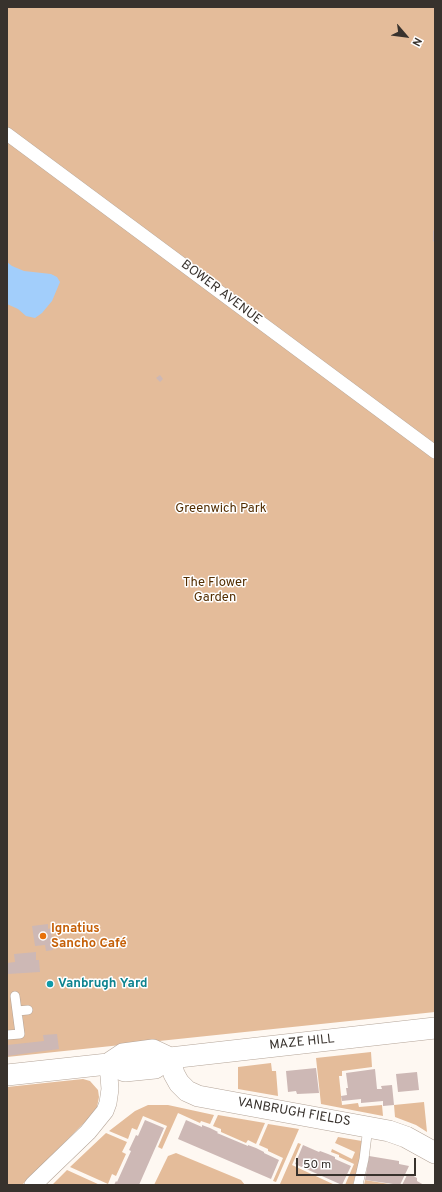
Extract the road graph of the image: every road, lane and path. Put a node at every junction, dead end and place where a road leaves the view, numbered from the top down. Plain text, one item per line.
1 (7, 134) edge
2 (435, 452) edge
3 (15, 996) dead end
4 (28, 1010) dead end
5 (17, 1011) junction
6 (435, 1028) edge
7 (7, 1035) edge
8 (170, 1058) junction
9 (108, 1064) junction
10 (7, 1075) edge
11 (368, 1126) junction
12 (435, 1154) edge
13 (33, 1185) edge
14 (358, 1185) edge

1 - 2 street, BOWER AVENUE
3 - 5 lane
4 - 5 lane
5 - 7 lane
6 - 8 street, MAZE HILL
8 - 9 street, MAZE HILL
8 - 11 street, VANBRUGH FIELDS
9 - 10 street, MAZE HILL
9 - 13 street
11 - 12 street, VANBRUGH FIELDS
11 - 14 lane

